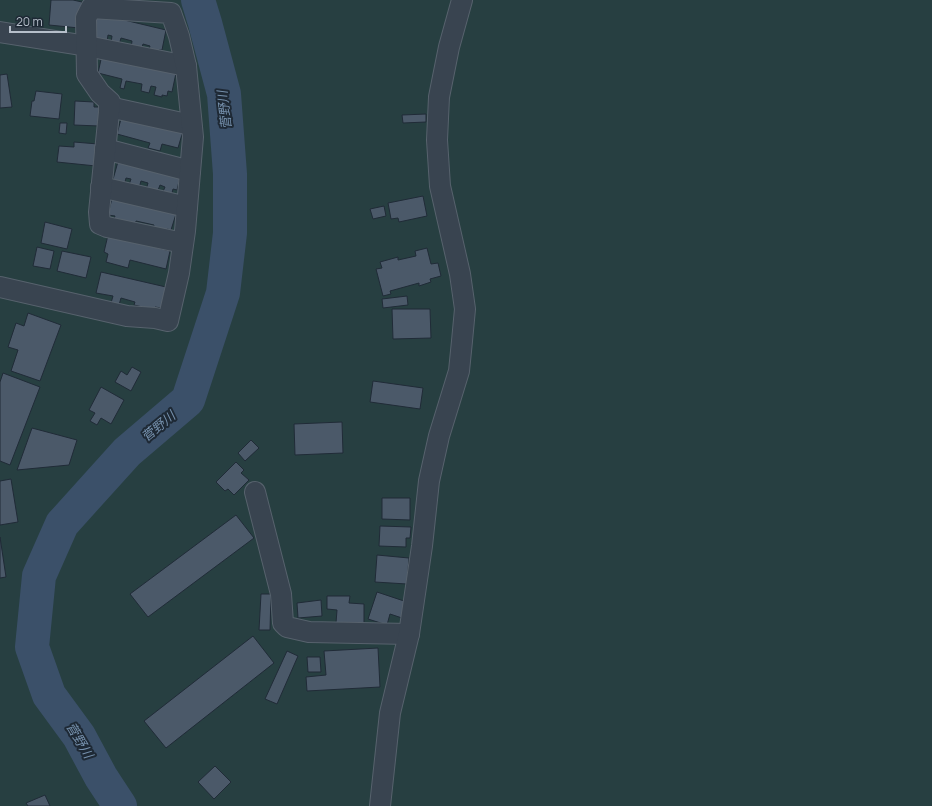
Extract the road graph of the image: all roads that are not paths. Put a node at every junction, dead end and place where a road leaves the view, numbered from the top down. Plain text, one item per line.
1 (462, 0) edge
2 (0, 32) edge
3 (87, 46) junction
4 (186, 66) junction
5 (109, 107) junction
6 (192, 125) junction
7 (105, 149) junction
8 (190, 171) junction
9 (102, 187) junction
10 (187, 207) junction
11 (183, 243) junction
12 (0, 287) edge
13 (255, 492) dead end
14 (409, 634) junction
15 (380, 806) edge

1 - 14 street
2 - 3 street
3 - 4 street
3 - 4 street
3 - 5 street
4 - 6 street
5 - 6 street
5 - 7 street
6 - 8 street
7 - 8 street
7 - 9 street
8 - 10 street
9 - 10 street
9 - 11 street
10 - 11 street
11 - 12 street
13 - 14 street
14 - 15 street

